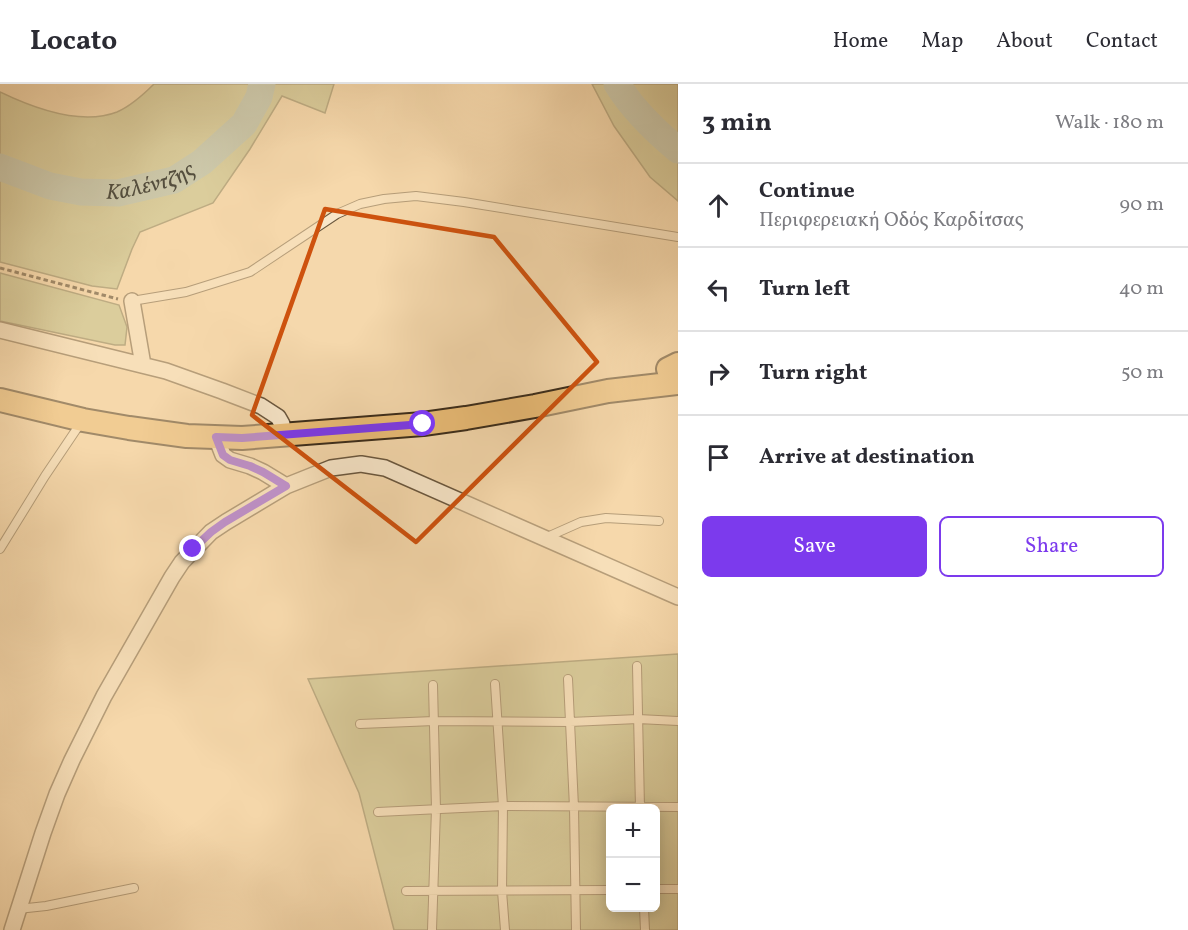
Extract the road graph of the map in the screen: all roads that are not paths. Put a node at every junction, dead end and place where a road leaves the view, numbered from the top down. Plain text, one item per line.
1 (678, 237) edge
2 (132, 302) joint
3 (0, 330) edge
4 (143, 365) junction
5 (675, 375) edge
6 (0, 400) edge
7 (83, 420) junction
8 (282, 435) junction
9 (216, 437) junction
10 (286, 486) junction
11 (659, 521) dead end
12 (545, 538) junction
13 (0, 549) edge
14 (678, 597) edge
15 (636, 666) dead end
16 (568, 679) dead end
17 (495, 684) dead end
18 (433, 686) dead end
19 (638, 719) junction
20 (434, 721) junction
21 (497, 721) junction
22 (678, 721) edge
23 (570, 722) junction
24 (360, 724) dead end
25 (640, 804) edge
26 (503, 806) junction
27 (574, 807) junction
28 (606, 807) edge
29 (660, 807) edge
30 (678, 807) edge
31 (436, 809) junction
32 (378, 812) dead end
33 (134, 888) dead end
34 (660, 889) edge
35 (678, 889) edge
36 (576, 890) junction
37 (606, 890) edge
38 (406, 891) dead end
39 (434, 891) junction
40 (502, 891) junction
41 (18, 909) junction
42 (644, 912) edge
43 (12, 930) edge
44 (432, 930) edge
45 (505, 930) edge
46 (576, 930) edge
47 (645, 930) edge

1 - 2 lane
2 - 4 street
3 - 4 street
4 - 8 street
5 - 8 main road
6 - 7 main road
7 - 9 main road
7 - 13 lane
8 - 9 main road
9 - 10 street
10 - 12 street
10 - 41 street
11 - 12 lane
12 - 14 street
15 - 19 lane
16 - 23 lane
17 - 21 lane
18 - 20 lane
19 - 22 lane
19 - 23 lane
19 - 25 lane
20 - 21 lane
20 - 24 lane
20 - 31 lane
21 - 23 lane
21 - 26 lane
23 - 27 lane
26 - 27 lane
26 - 31 lane
26 - 40 lane
27 - 28 lane
27 - 36 lane
29 - 30 lane
31 - 32 lane
31 - 39 lane
33 - 41 lane
34 - 35 lane
36 - 37 lane
36 - 40 lane
36 - 46 lane
38 - 39 lane
39 - 40 lane
39 - 44 lane
40 - 45 lane
41 - 43 street
42 - 47 lane

